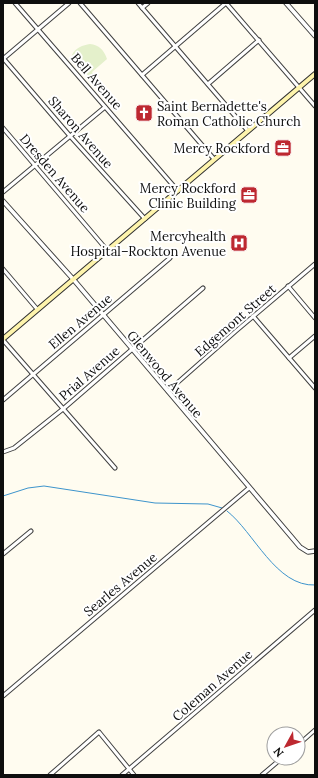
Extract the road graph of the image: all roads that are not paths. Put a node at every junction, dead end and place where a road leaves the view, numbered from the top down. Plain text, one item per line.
1 (15, 3) edge
2 (69, 3) edge
3 (80, 3) edge
4 (138, 3) edge
5 (148, 3) edge
6 (226, 3) edge
7 (286, 3) edge
8 (142, 8) junction
9 (39, 29) junction
10 (315, 36) edge
11 (259, 40) junction
12 (175, 47) junction
13 (3, 59) edge
14 (315, 74) edge
15 (142, 75) junction
16 (208, 84) junction
17 (299, 88) junction
18 (315, 106) edge
19 (105, 107) junction
20 (3, 128) edge
21 (248, 131) junction
22 (70, 136) junction
23 (214, 160) junction
24 (35, 165) junction
25 (178, 191) junction
26 (3, 192) edge
27 (3, 201) edge
28 (145, 219) junction
29 (108, 250) junction
30 (170, 258) dead end
31 (315, 264) edge
32 (3, 269) edge
33 (73, 279) junction
34 (288, 286) junction
35 (203, 288) dead end
36 (37, 310) junction
37 (103, 315) junction
38 (253, 316) junction
39 (315, 318) edge
40 (315, 336) edge
41 (3, 340) edge
42 (132, 349) junction
43 (289, 358) junction
44 (33, 374) junction
45 (315, 388) edge
46 (168, 391) junction
47 (3, 400) edge
48 (63, 409) junction
49 (3, 452) edge
50 (115, 468) dead end
51 (249, 488) junction
52 (32, 531) dead end
53 (315, 551) edge
54 (3, 554) edge
55 (315, 610) edge
56 (3, 696) edge
57 (315, 730) edge
58 (306, 738) edge
59 (273, 766) edge
60 (129, 769) junction
61 (50, 775) edge
62 (122, 775) edge
63 (134, 775) edge
64 (262, 775) edge

1 - 9 street, Bell Avenue
2 - 9 street
3 - 15 street
4 - 8 street
5 - 8 street
6 - 11 street
6 - 12 street
7 - 10 street
8 - 12 street
9 - 13 street
9 - 19 street, Bell Avenue
11 - 16 street
11 - 17 street
12 - 15 street
12 - 16 street
13 - 22 street, Sharon Avenue
14 - 17 main road
15 - 23 street
16 - 21 street
17 - 18 street
17 - 21 main road
19 - 22 street
19 - 25 street, Bell Avenue
20 - 24 street, Dresden Avenue
21 - 23 main road
22 - 24 street
22 - 28 street, Sharon Avenue
23 - 25 main road
24 - 26 street
24 - 29 street, Dresden Avenue
25 - 28 main road
27 - 33 street, Glenwood Avenue
28 - 29 main road
29 - 33 main road
30 - 37 street, Ellen Avenue
31 - 34 street, Edgemont Street
32 - 36 street
33 - 36 main road
33 - 37 street, Glenwood Avenue
34 - 38 street, Edgemont Street
34 - 39 street
35 - 42 street, Prial Avenue
36 - 41 main road
37 - 42 street, Glenwood Avenue
37 - 44 street, Ellen Avenue
38 - 43 street
38 - 46 street, Edgemont Street
40 - 43 street
41 - 44 street
42 - 46 street, Glenwood Avenue
42 - 48 street, Prial Avenue
43 - 45 street
44 - 47 street, Ellen Avenue
44 - 48 street
46 - 51 street, Glenwood Avenue
48 - 49 street, Prial Avenue
48 - 50 street
51 - 53 street, Glenwood Avenue
51 - 56 street, Searles Avenue
52 - 54 street
55 - 60 street, Coleman Avenue
57 - 58 street
59 - 64 street
60 - 61 street
60 - 62 street, Coleman Avenue
60 - 63 street

